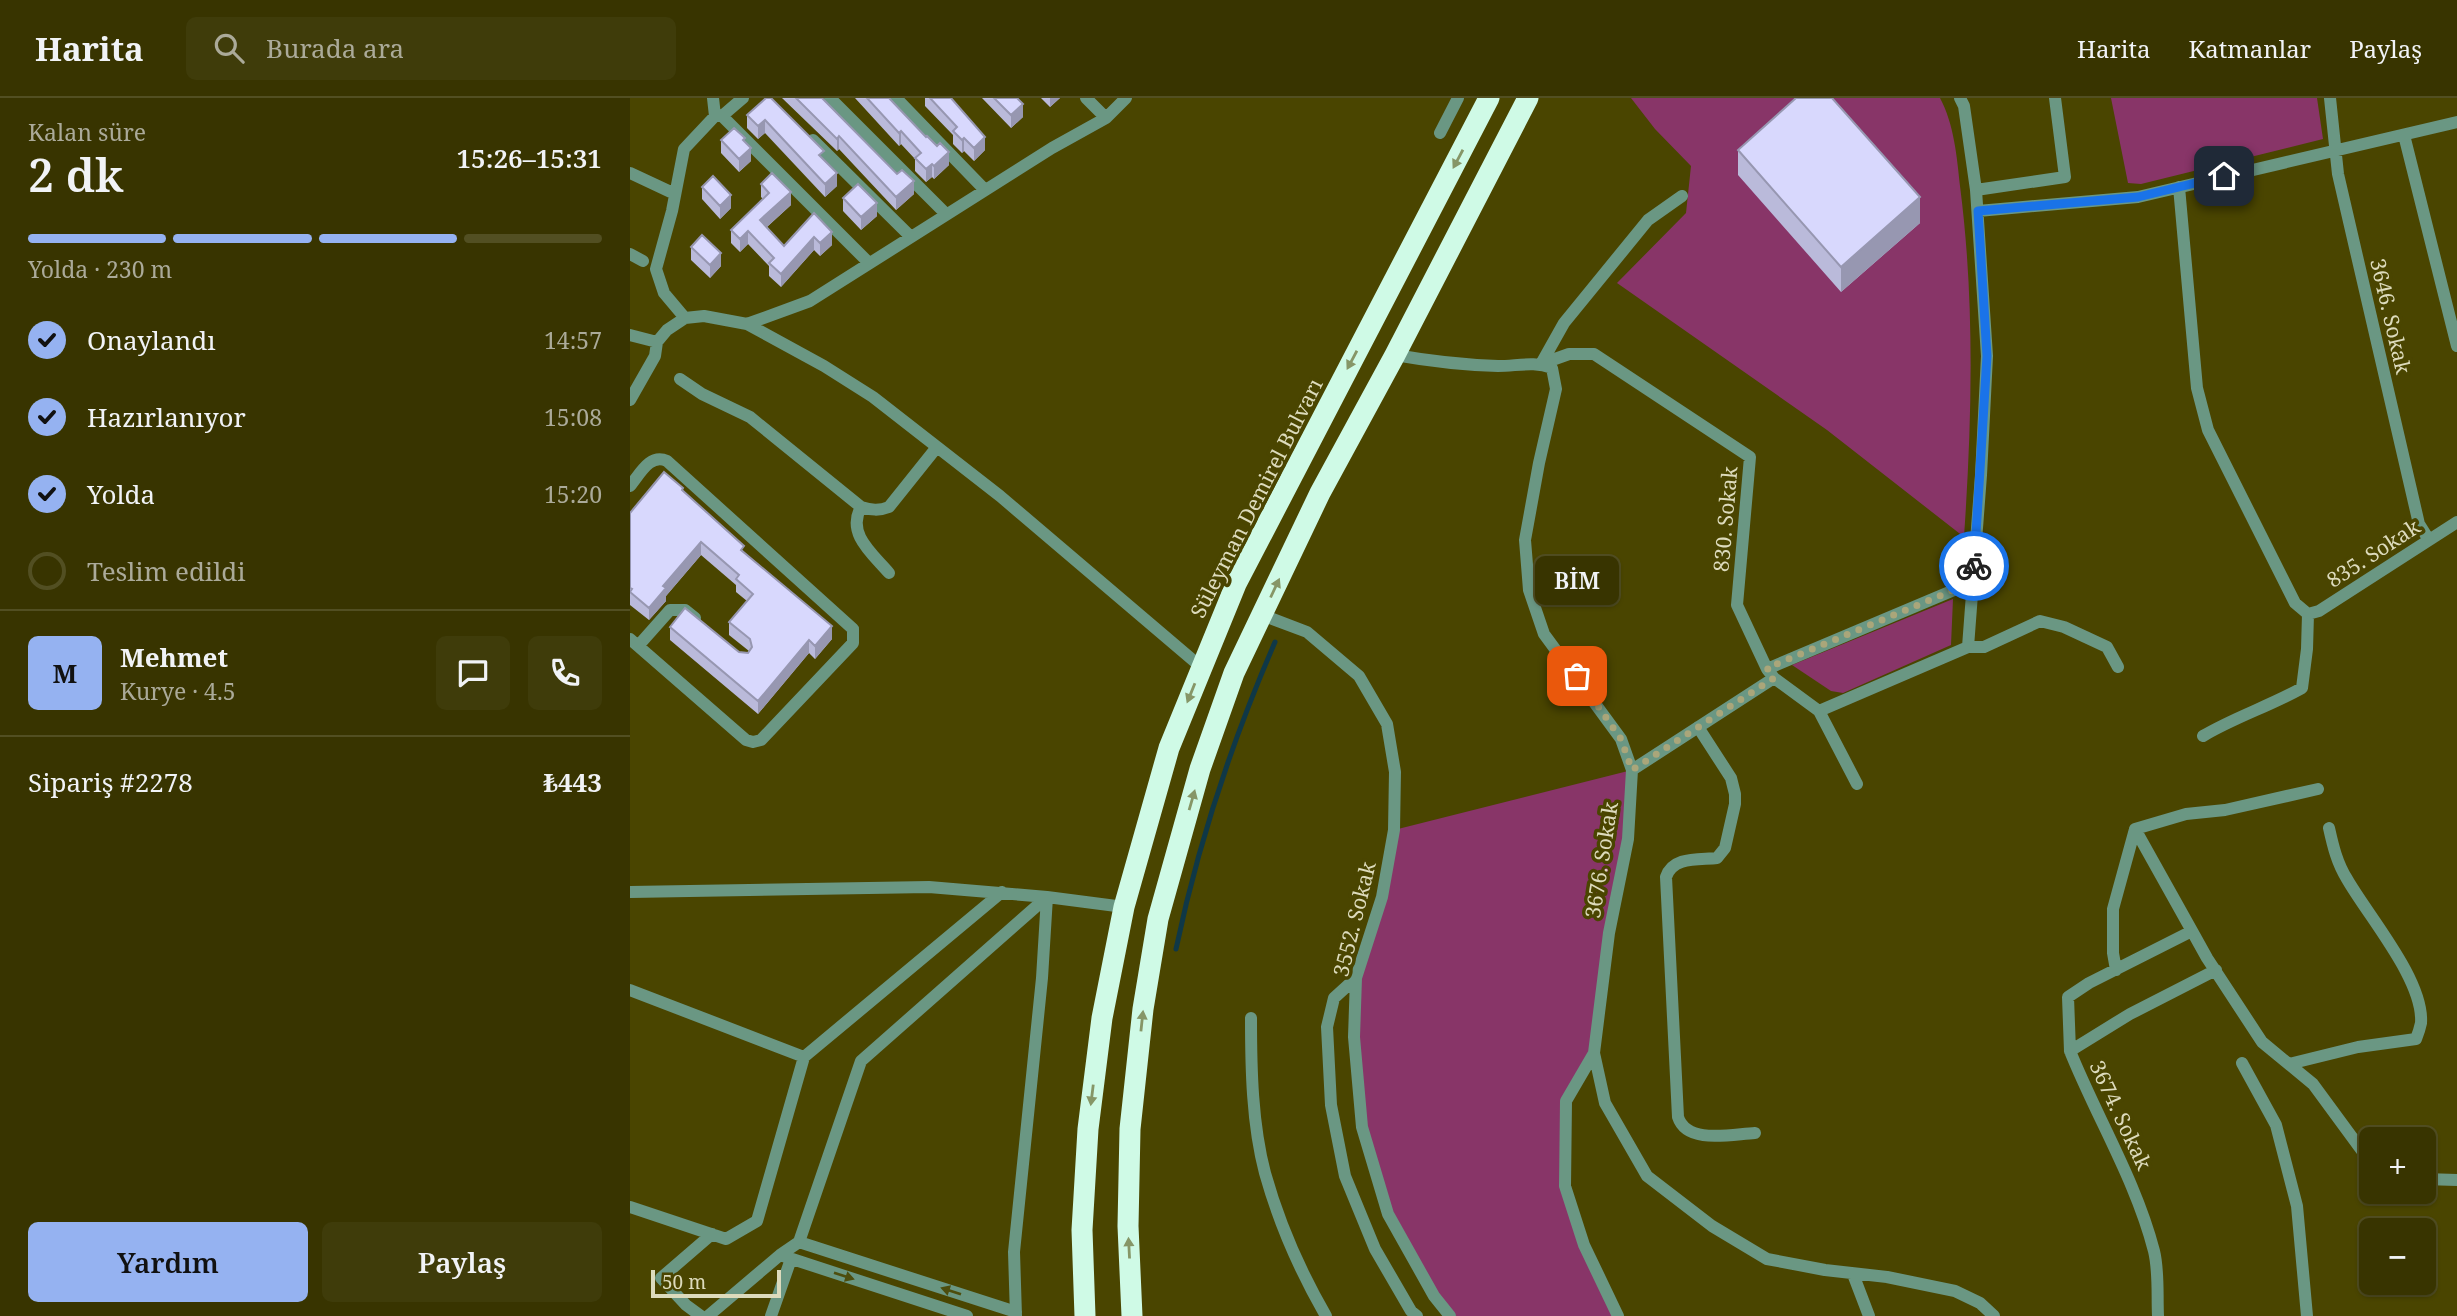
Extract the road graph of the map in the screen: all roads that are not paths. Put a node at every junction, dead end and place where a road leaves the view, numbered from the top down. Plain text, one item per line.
1 (713, 98) edge
2 (743, 98) edge
3 (830, 98) edge
4 (896, 98) edge
5 (1086, 98) edge
6 (1126, 98) edge
7 (1458, 98) edge
8 (1489, 98) edge
9 (1528, 98) edge
10 (1960, 98) edge
11 (2055, 98) edge
12 (2330, 98) edge
13 (718, 116) junction
14 (1106, 118) junction
15 (2457, 122) edge
16 (1440, 133) dead end
17 (808, 135) edge
18 (2404, 135) junction
19 (2335, 151) junction
20 (630, 173) edge
21 (2179, 187) junction
22 (985, 190) junction
23 (1976, 191) junction
24 (675, 194) junction
25 (1682, 196) dead end
26 (1978, 211) junction
27 (946, 215) junction
28 (911, 237) junction
29 (630, 254) edge
30 (643, 261) dead end
31 (869, 263) junction
32 (685, 318) junction
33 (747, 324) junction
34 (630, 335) edge
35 (657, 342) junction
36 (2457, 346) edge
37 (1395, 355) junction
38 (1541, 364) junction
39 (680, 379) dead end
40 (630, 400) edge
41 (937, 447) junction
42 (630, 486) edge
43 (860, 507) junction
44 (2457, 522) edge
45 (2429, 540) junction
46 (889, 573) dead end
47 (1973, 582) junction
48 (2308, 614) junction
49 (1262, 615) junction
50 (705, 626) edge
51 (634, 642) edge
52 (1968, 647) junction
53 (1201, 667) junction
54 (2118, 667) dead end
55 (1770, 673) junction
56 (1819, 711) junction
57 (1698, 727) junction
58 (2203, 736) dead end
59 (1632, 770) junction
60 (1857, 784) dead end
61 (2318, 789) dead end
62 (2329, 828) dead end
63 (2135, 829) junction
64 (630, 892) edge
65 (1002, 892) junction
66 (1047, 897) junction
67 (1124, 907) junction
68 (2192, 931) junction
69 (2116, 970) junction
70 (2216, 970) junction
71 (1356, 978) junction
72 (630, 990) edge
73 (1251, 1018) dead end
74 (2070, 1051) junction
75 (1594, 1053) junction
76 (804, 1057) junction
77 (2242, 1063) dead end
78 (2289, 1064) junction
79 (1576, 1085) junction
80 (1601, 1087) junction
81 (1755, 1133) dead end
82 (2359, 1147) edge
83 (2436, 1179) edge
84 (2457, 1180) edge
85 (630, 1207) edge
86 (712, 1234) junction
87 (799, 1242) junction
88 (785, 1257) junction
89 (1853, 1274) junction
90 (1016, 1314) edge
91 (701, 1316) edge
92 (708, 1316) edge
93 (771, 1316) edge
94 (967, 1316) edge
95 (1084, 1316) edge
96 (1132, 1316) edge
97 (1326, 1316) edge
98 (1417, 1316) edge
99 (1450, 1316) edge
100 (1618, 1316) edge
101 (1869, 1316) edge
102 (1994, 1316) edge
103 (2158, 1316) edge
104 (2307, 1316) edge

1 - 13 street
2 - 13 street
3 - 27 street
4 - 22 street
5 - 14 street
6 - 14 street
7 - 16 street
8 -> 53 highway, Süleyman Demirel Bulvarı
9 - 37 highway
10 - 23 street
11 - 23 street
12 - 19 street, 3646. Sokak
13 - 24 street
13 - 31 street
14 - 22 street
15 - 18 street
17 - 28 street
18 - 19 street
18 - 36 street
19 - 21 street
19 - 45 street, 3646. Sokak
20 - 24 street
21 - 26 street
21 - 48 street
22 - 27 street
23 - 26 street
24 - 32 street
25 - 38 street
26 - 47 street
27 - 28 street
28 - 31 street
29 - 30 street
31 - 33 street
32 - 33 street
32 - 35 street
33 - 41 street
34 - 35 street
35 - 40 street
37 - 38 street
49 -> 37 highway
38 - 55 street, 830. Sokak
38 - 59 street, 3676. Sokak
39 - 43 street
41 - 43 street
41 - 53 street
42 - 51 street
43 - 46 street
44 - 45 street, 835. Sokak
45 - 48 street, 835. Sokak
47 - 52 street
47 - 55 street
48 - 58 street
49 - 71 street, 3552. Sokak
96 -> 49 highway
50 - 51 street
52 - 54 street
52 - 56 street
53 -> 67 highway, Süleyman Demirel Bulvarı
55 - 56 street, 830. Sokak
55 - 57 street
56 - 60 street, 830. Sokak
57 - 59 street
57 - 81 street
59 - 75 street, 3676. Sokak
61 - 63 street
62 - 78 street
63 - 68 street
63 - 69 street
64 - 65 street
65 - 66 street
65 - 76 street
66 - 67 street
66 - 87 street
66 - 90 street
67 -> 95 highway, Süleyman Demirel Bulvarı
68 - 69 street
68 - 70 street
69 - 74 street
70 - 74 street, 3674. Sokak
70 - 78 street
71 - 98 street
71 - 99 street, 3552. Sokak
72 - 76 street
73 - 97 street
74 - 103 street, 3674. Sokak
75 - 79 street
75 - 80 street, 3676. Sokak
76 - 86 street
77 - 104 street
78 - 82 street
79 - 80 street
79 - 100 street
80 - 89 street, 3676. Sokak
83 - 84 street
85 - 86 street
86 - 91 street
87 - 88 street
90 -> 87 street
88 - 92 street
88 - 93 street
88 -> 94 street
89 - 101 street
89 - 102 street, 3676. Sokak

